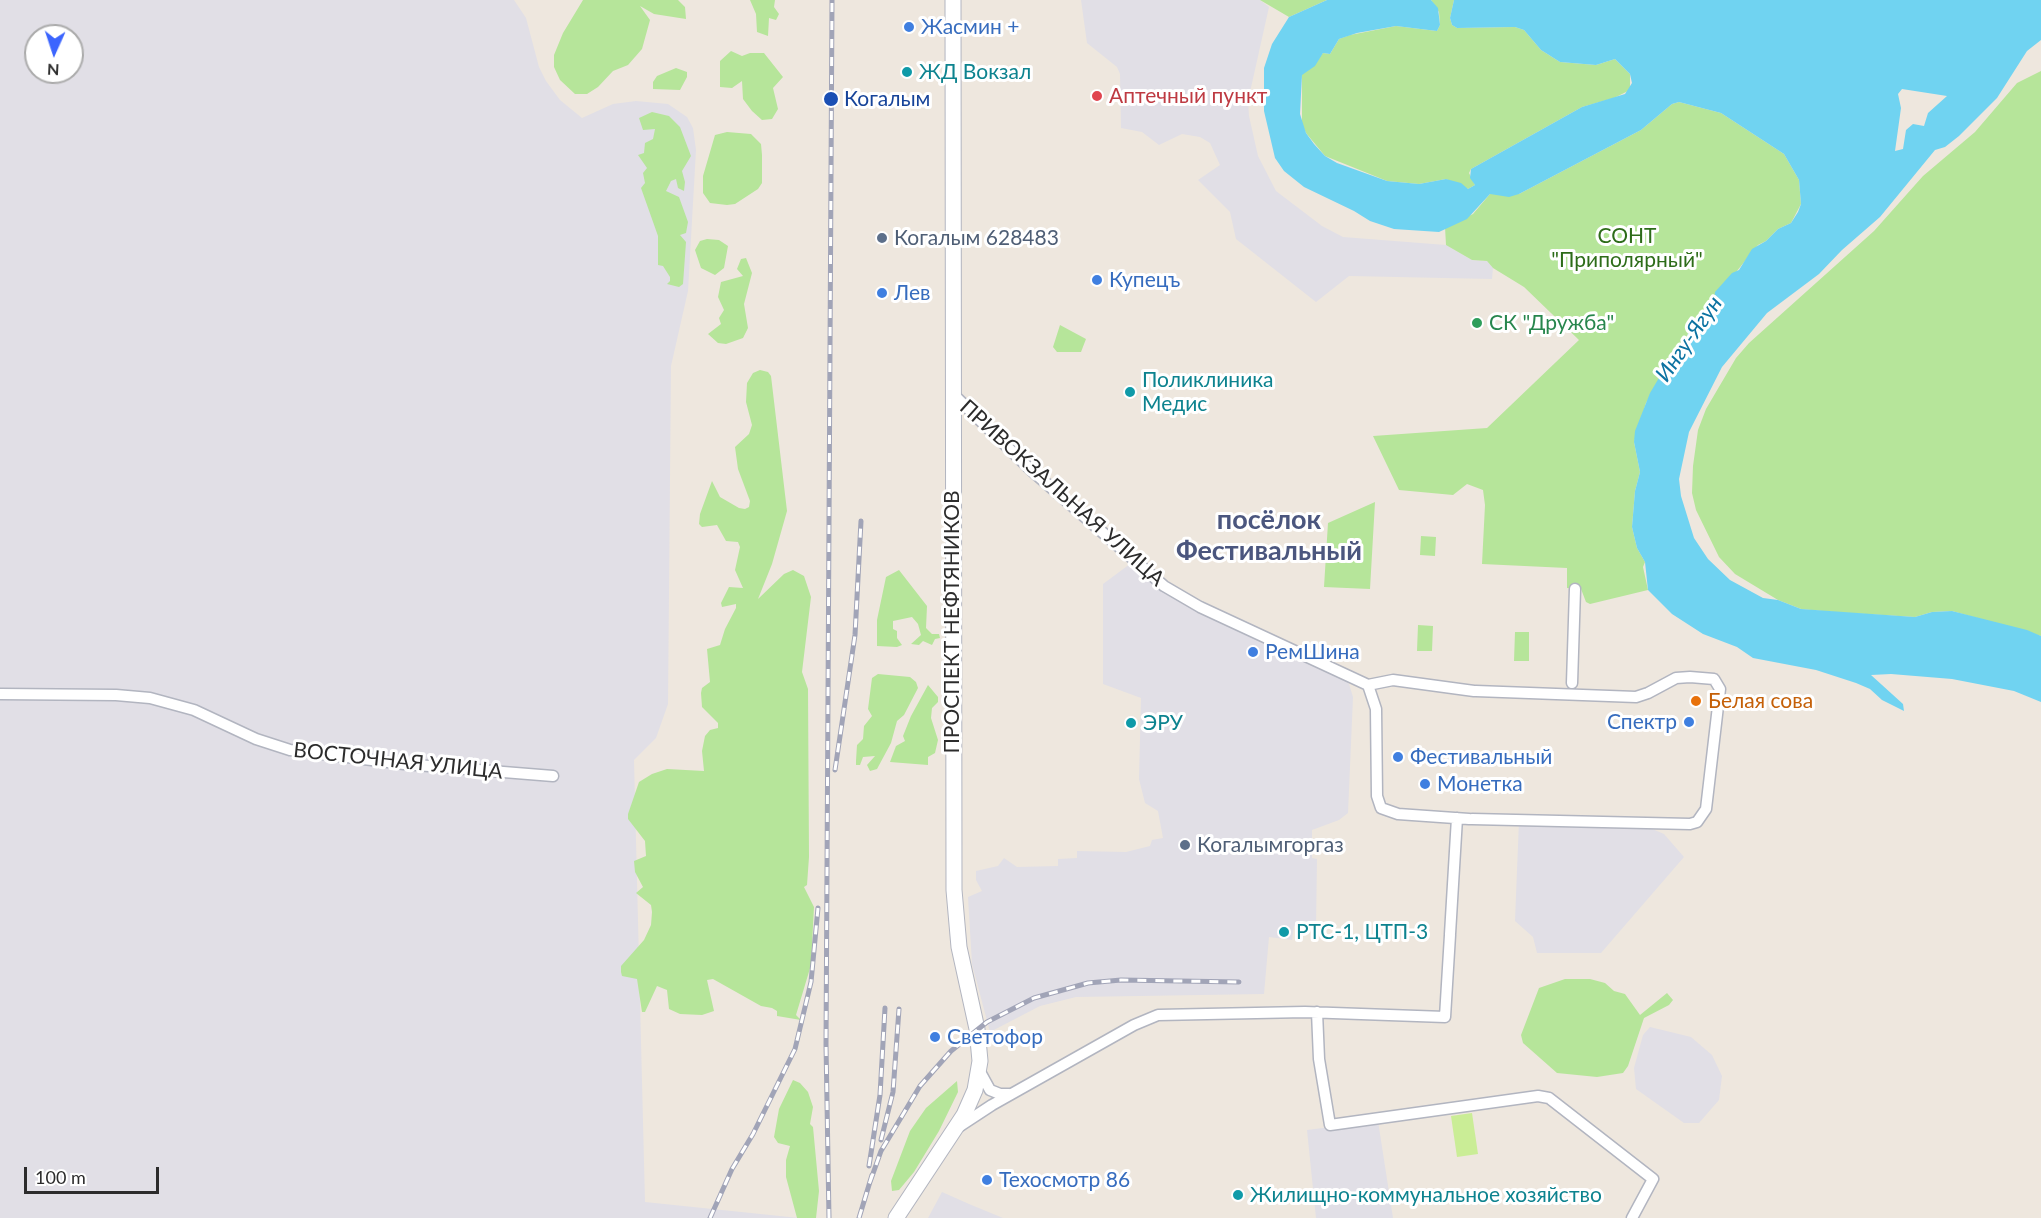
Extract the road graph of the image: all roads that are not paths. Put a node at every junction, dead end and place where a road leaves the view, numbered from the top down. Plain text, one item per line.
1 (953, 0) edge
2 (952, 393) junction
3 (978, 420) junction
4 (952, 430) junction
5 (1575, 589) dead end
6 (1368, 685) junction
7 (1572, 687) junction
8 (0, 694) edge
9 (553, 777) dead end
10 (1457, 818) junction
11 (1317, 1012) junction
12 (979, 1070) junction
13 (1012, 1093) junction
14 (955, 1130) junction
15 (896, 1218) edge
16 (1632, 1218) edge

1 - 2 main road, ПРОСПЕКТ НЕФТЯНИКОВ
2 - 3 street, ПРИВОКЗАЛЬНАЯ УЛИЦА
2 - 4 main road, ПРОСПЕКТ НЕФТЯНИКОВ
3 - 4 street
3 - 6 street, ПРИВОКЗАЛЬНАЯ УЛИЦА
4 - 12 main road, ПРОСПЕКТ НЕФТЯНИКОВ
5 - 7 street
6 - 7 street
6 - 10 street
7 - 10 street
8 - 9 street, ВОСТОЧНАЯ УЛИЦА
10 - 11 street
11 - 13 street
11 - 16 street
12 - 13 street
12 - 14 main road, ПРОСПЕКТ НЕФТЯНИКОВ
13 - 14 street
14 - 15 main road, ПРОСПЕКТ НЕФТЯНИКОВ

